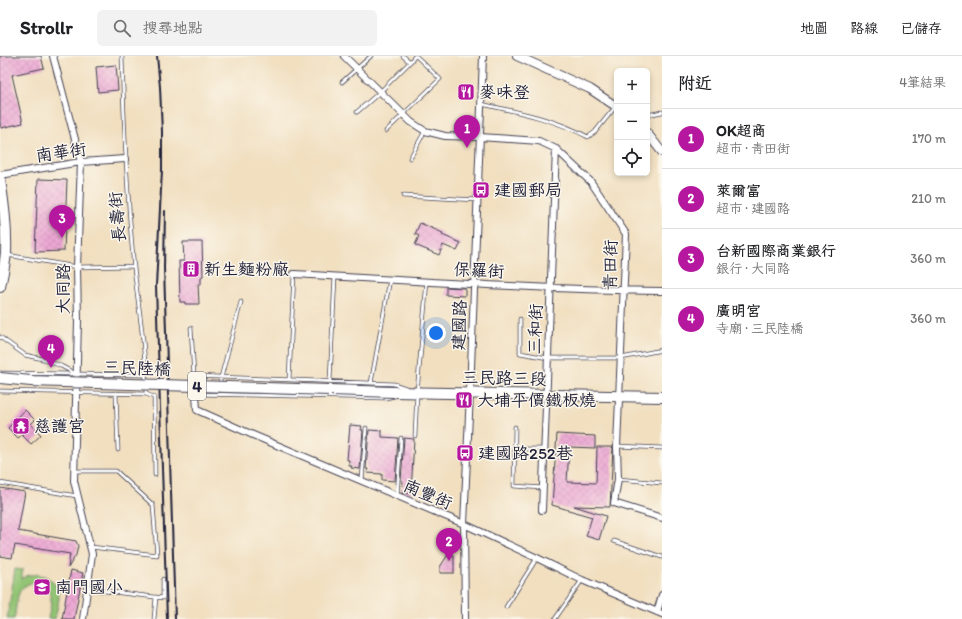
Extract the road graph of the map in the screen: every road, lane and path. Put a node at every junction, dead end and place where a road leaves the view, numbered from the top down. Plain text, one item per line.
1 (53, 56) edge
2 (122, 56) edge
3 (344, 56) edge
4 (371, 56) edge
5 (403, 56) edge
6 (415, 56) edge
7 (482, 56) edge
8 (517, 56) edge
9 (410, 62) junction
10 (356, 68) junction
11 (342, 82) dead end
12 (380, 92) junction
13 (481, 104) junction
14 (614, 105) edge
15 (614, 108) edge
16 (357, 112) dead end
17 (662, 112) edge
18 (650, 114) edge
19 (404, 115) junction
20 (386, 131) dead end
21 (425, 131) junction
22 (480, 137) junction
23 (650, 137) edge
24 (556, 149) junction
25 (662, 152) edge
26 (410, 158) dead end
27 (125, 159) junction
28 (81, 162) junction
29 (0, 175) edge
30 (0, 180) edge
31 (403, 196) dead end
32 (478, 200) junction
33 (6, 254) junction
34 (134, 266) junction
35 (77, 267) junction
36 (294, 274) joint
37 (335, 276) junction
38 (390, 279) junction
39 (427, 281) junction
40 (474, 285) junction
41 (0, 287) edge
42 (551, 288) junction
43 (624, 290) junction
44 (662, 291) edge
45 (241, 302) dead end
46 (520, 319) dead end
47 (191, 328) dead end
48 (0, 336) edge
49 (662, 350) edge
50 (548, 358) junction
51 (621, 358) junction
52 (0, 373) edge
53 (77, 375) junction
54 (146, 375) junction
55 (220, 377) junction
56 (0, 378) edge
57 (289, 380) junction
58 (330, 382) junction
59 (371, 383) junction
60 (0, 391) edge
61 (76, 392) junction
62 (394, 392) joint
63 (417, 392) junction
64 (116, 393) junction
65 (470, 393) junction
66 (146, 394) junction
67 (196, 394) joint
68 (217, 394) junction
69 (547, 395) junction
70 (619, 396) junction
71 (662, 397) edge
72 (515, 427) dead end
73 (366, 428) dead end
74 (415, 436) dead end
75 (401, 438) dead end
76 (617, 446) junction
77 (662, 448) edge
78 (515, 449) junction
79 (545, 449) junction
80 (118, 450) dead end
81 (75, 471) junction
82 (155, 475) dead end
83 (618, 479) junction
84 (362, 482) junction
85 (0, 483) edge
86 (662, 483) edge
87 (543, 488) junction
88 (78, 496) junction
89 (397, 496) junction
90 (542, 510) dead end
91 (662, 518) edge
92 (464, 524) junction
93 (614, 540) dead end
94 (90, 547) junction
95 (662, 556) edge
96 (537, 558) junction
97 (163, 580) dead end
98 (582, 580) junction
99 (88, 589) junction
100 (662, 595) edge
101 (156, 597) junction
102 (506, 607) dead end
103 (660, 613) edge
104 (83, 619) edge
105 (155, 619) edge
106 (465, 619) edge
107 (555, 619) edge

1 - 28 street, 大同路
2 - 27 lane, 長壽街
3 - 10 street, 青田街
4 - 10 lane
5 - 9 lane
6 - 9 lane
6 - 19 lane
7 - 13 street, 建國路
8 - 14 street
9 - 12 lane
10 - 11 lane
10 - 12 street, 青田街
12 - 16 lane
12 - 19 street, 青田街
13 - 15 lane
13 - 22 street, 建國路
17 - 18 lane
19 - 20 lane
19 - 21 street, 青田街
21 - 22 street, 青田街
21 - 26 lane
22 - 24 street, 青田街
22 - 32 street, 建國路
23 - 25 street
24 - 42 street, 三和街
24 - 43 street, 青田街
27 - 28 street, 南華街
27 - 34 lane, 長壽街
28 - 29 street, 南華街
28 - 35 street, 大同路
30 - 33 main road
31 - 32 lane
32 - 40 street, 建國路
33 - 35 lane
33 - 41 main road
34 - 35 lane
34 - 54 lane, 長壽街
35 - 53 street, 大同路
36 - 37 street, 保羅街
36 - 57 lane
37 - 38 street, 保羅街
37 - 58 lane
38 - 39 street, 保羅街
38 - 59 lane
39 - 40 street, 保羅街
39 - 63 lane
40 - 42 street, 保羅街
40 - 65 street, 建國路
42 - 43 street, 保羅街
42 - 50 street, 三和街
43 - 44 street, 保羅街
43 - 51 street, 青田街
45 - 55 lane
46 - 50 lane
47 - 55 lane, 三民路三段
48 - 53 lane
49 - 51 lane
50 - 51 lane
50 - 69 street, 三和街
51 - 70 street, 青田街
52 - 53 lane
53 - 54 lane
53 - 61 street, 大同路
54 - 66 lane
55 - 57 lane, 三民路三段
55 - 68 lane
56 - 62 main road, 三民陸橋 / 4, bridge
57 - 58 lane, 三民路三段
58 - 59 lane, 三民路三段
59 - 63 lane, 三民路三段
60 - 61 lane
61 - 64 lane
61 - 81 street, 大同路
62 - 63 main road, 三民路三段 / 4
63 - 65 main road, 三民路三段 / 4
63 - 68 lane, 三民路三段
63 - 74 lane
64 - 66 lane
64 - 80 lane
65 - 69 main road, 三民路三段 / 4
65 - 92 street, 建國路
66 - 82 lane
67 - 68 lane, 三民路三段
67 - 84 street, 南豐街
69 - 70 main road, 三民路三段 / 4
69 - 79 street, 三和街
70 - 71 main road, 三民路三段 / 4
70 - 76 street, 青田街
72 - 78 lane
73 - 84 lane
75 - 89 lane
76 - 77 lane
76 - 83 street, 青田街
78 - 79 lane
78 - 87 lane
79 - 87 street, 三和街
81 - 88 street, 大同路
81 - 94 lane
83 - 86 lane
83 - 91 street, 青田街
84 - 89 street, 南豐街
85 - 88 lane
87 - 90 street, 三和街
88 - 94 street, 大同路
89 - 92 street, 南豐街
92 - 96 street, 南豐街
92 - 106 street, 建國路
93 - 95 lane
94 - 99 street, 大同路
96 - 98 street, 南豐街
96 - 102 lane
97 - 101 lane
98 - 103 street, 南豐街
98 - 107 lane
99 - 101 lane
99 - 104 street, 大同路
100 - 103 street
101 - 105 lane

